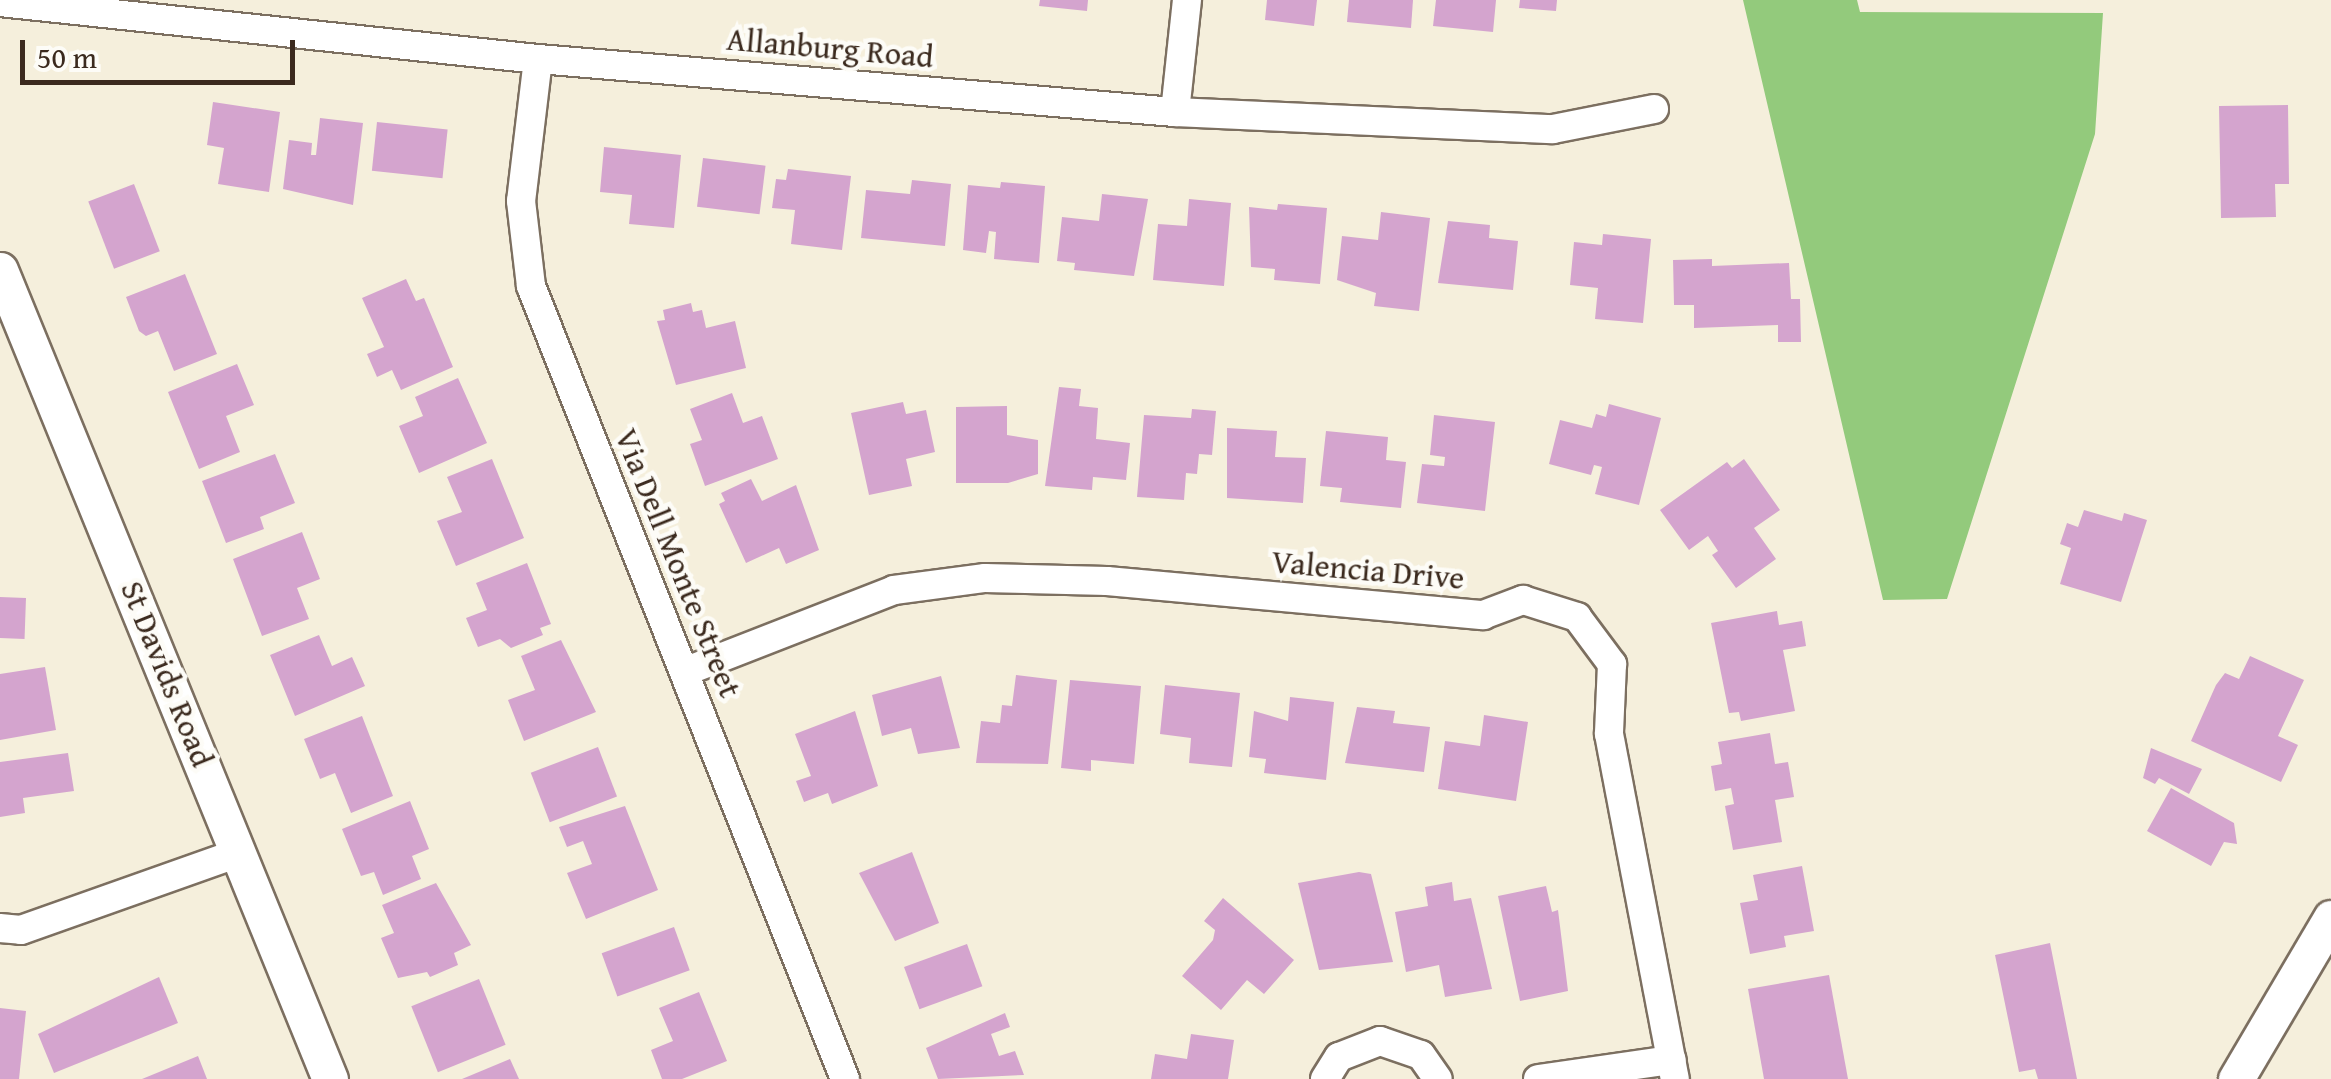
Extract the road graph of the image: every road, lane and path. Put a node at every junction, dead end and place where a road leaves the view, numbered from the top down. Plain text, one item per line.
1 (1187, 0) edge
2 (0, 2) edge
3 (538, 59) junction
4 (1654, 109) dead end
5 (1175, 112) junction
6 (2, 283) edge
7 (684, 672) junction
8 (241, 852) junction
9 (2331, 918) edge
10 (0, 928) edge
11 (1674, 1070) edge
12 (330, 1079) edge
13 (845, 1079) edge
14 (1325, 1079) edge
15 (1438, 1079) edge
16 (1538, 1079) edge
17 (2236, 1079) edge

1 - 5 street
2 - 3 street, Allanburg Road
3 - 5 street, Allanburg Road
3 - 7 street, Via Dell Monte Street
4 - 5 street, Allanburg Road
6 - 8 street, St Davids Road
7 - 11 street, Valencia Drive
7 - 13 street, Via Dell Monte Street
8 - 10 street
8 - 12 street, St Davids Road
9 - 17 street
11 - 16 street
14 - 15 street

